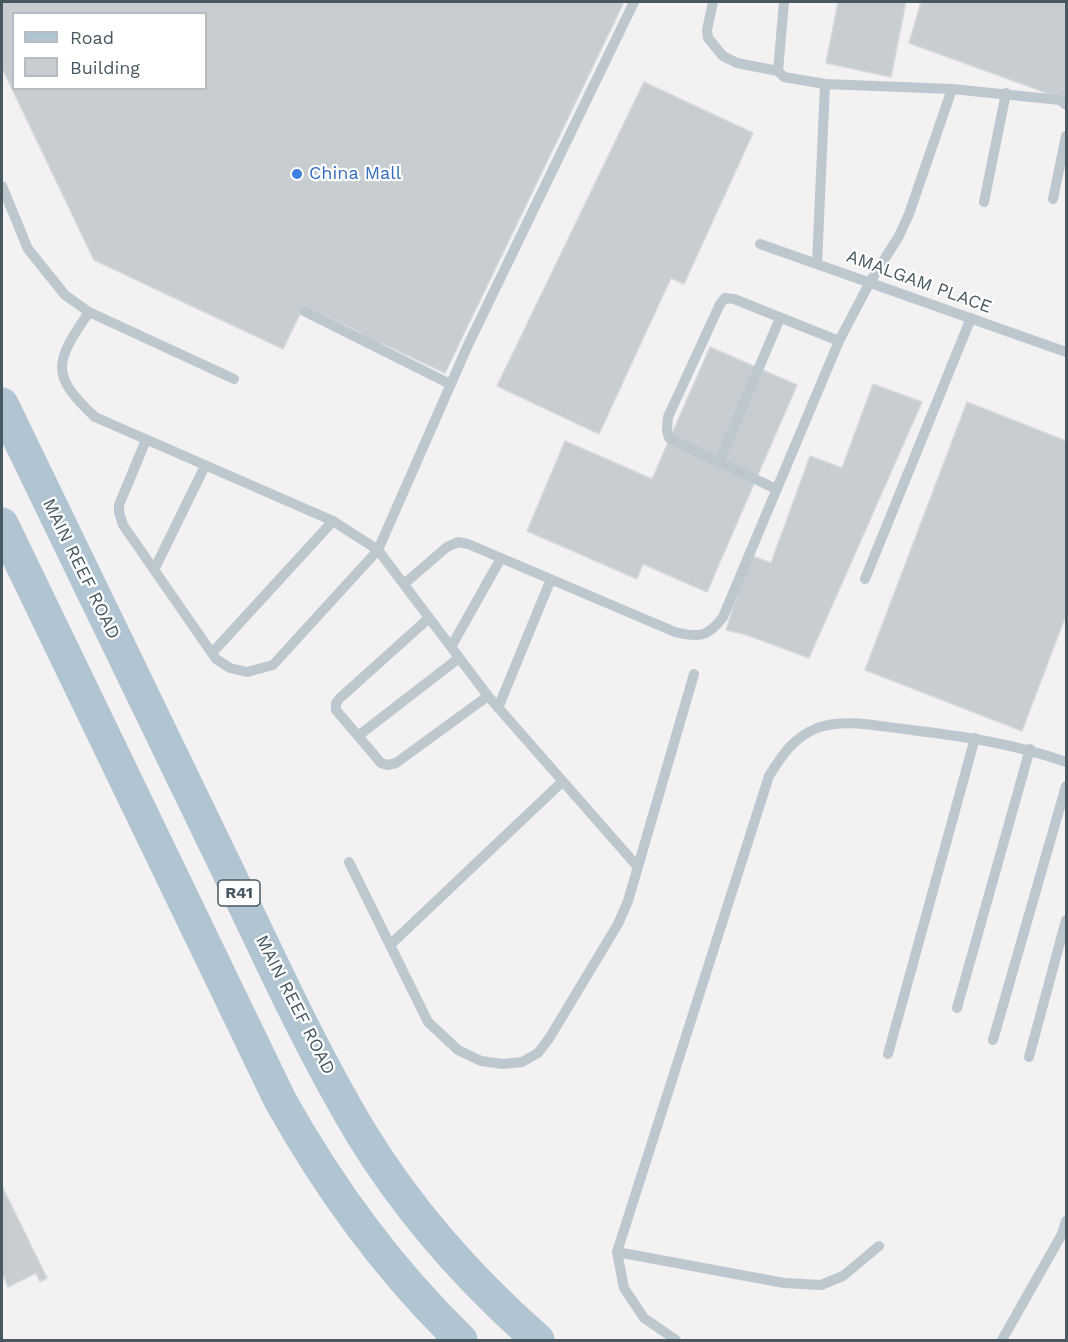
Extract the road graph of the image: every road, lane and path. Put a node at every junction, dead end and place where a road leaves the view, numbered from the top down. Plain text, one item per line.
1 (634, 2) edge
2 (713, 2) edge
3 (784, 2) edge
4 (778, 71) junction
5 (825, 84) junction
6 (952, 89) junction
7 (1006, 93) junction
8 (1066, 105) edge
9 (1066, 136) edge
10 (2, 186) edge
11 (1053, 199) dead end
12 (984, 202) dead end
13 (760, 244) dead end
14 (817, 264) junction
15 (870, 282) junction
16 (304, 310) dead end
17 (89, 312) junction
18 (780, 318) junction
19 (971, 318) junction
20 (839, 341) junction
21 (1066, 352) edge
22 (234, 379) dead end
23 (450, 384) junction
24 (2, 404) edge
25 (146, 440) junction
26 (719, 462) junction
27 (205, 466) junction
28 (776, 489) junction
29 (333, 521) junction
30 (2, 524) edge
31 (378, 550) junction
32 (501, 558) junction
33 (154, 570) junction
34 (551, 579) junction
35 (865, 579) dead end
36 (404, 584) junction
37 (429, 618) junction
38 (451, 647) junction
39 (212, 653) junction
40 (459, 658) junction
41 (694, 675) dead end
42 (488, 696) junction
43 (498, 708) junction
44 (358, 736) junction
45 (975, 738) junction
46 (1030, 749) junction
47 (1066, 762) edge
48 (562, 782) junction
49 (1066, 786) edge
50 (349, 862) dead end
51 (637, 866) junction
52 (1066, 920) edge
53 (390, 945) junction
54 (957, 1008) dead end
55 (993, 1040) dead end
56 (888, 1054) dead end
57 (1029, 1057) dead end
58 (1066, 1221) edge
59 (1064, 1235) edge
60 (879, 1246) dead end
61 (617, 1252) junction
62 (461, 1341) edge
63 (538, 1341) edge
64 (676, 1341) edge
65 (1002, 1341) edge

1 - 23 lane
2 - 4 lane
3 - 4 lane
4 - 5 lane
5 - 6 lane
5 - 14 lane
6 - 7 lane
6 - 15 lane
7 - 8 lane
7 - 12 lane
9 - 11 lane
10 - 17 lane
13 - 14 lane, AMALGAM PLACE
14 - 15 lane, AMALGAM PLACE
15 - 19 lane, AMALGAM PLACE
15 - 20 lane
16 - 23 lane
17 - 22 lane
17 - 25 lane
18 - 20 lane
18 - 26 lane
18 - 26 lane
19 - 21 lane, AMALGAM PLACE
19 - 35 lane
20 - 28 lane
23 - 31 lane
24 - 63 main road, MAIN REEF ROAD / R41
25 - 27 lane
25 - 33 lane
26 - 28 lane
27 - 29 lane
27 - 33 lane
28 - 34 lane
29 - 31 lane
29 - 39 lane
30 - 62 main road
31 - 36 lane
31 - 39 lane
32 - 34 lane
32 - 36 lane
32 - 38 lane
33 - 39 lane
34 - 43 lane
36 - 37 lane
37 - 38 lane
37 - 44 lane
38 - 40 lane
40 - 42 lane
40 - 44 lane
41 - 51 lane
42 - 43 lane
42 - 44 lane
43 - 48 lane
45 - 46 lane
45 - 56 lane
45 - 61 lane
46 - 47 lane
46 - 54 lane
48 - 51 lane
48 - 53 lane
49 - 55 lane
50 - 53 lane
51 - 53 lane
52 - 57 lane
58 - 59 lane
59 - 65 lane
60 - 61 lane
61 - 64 lane

